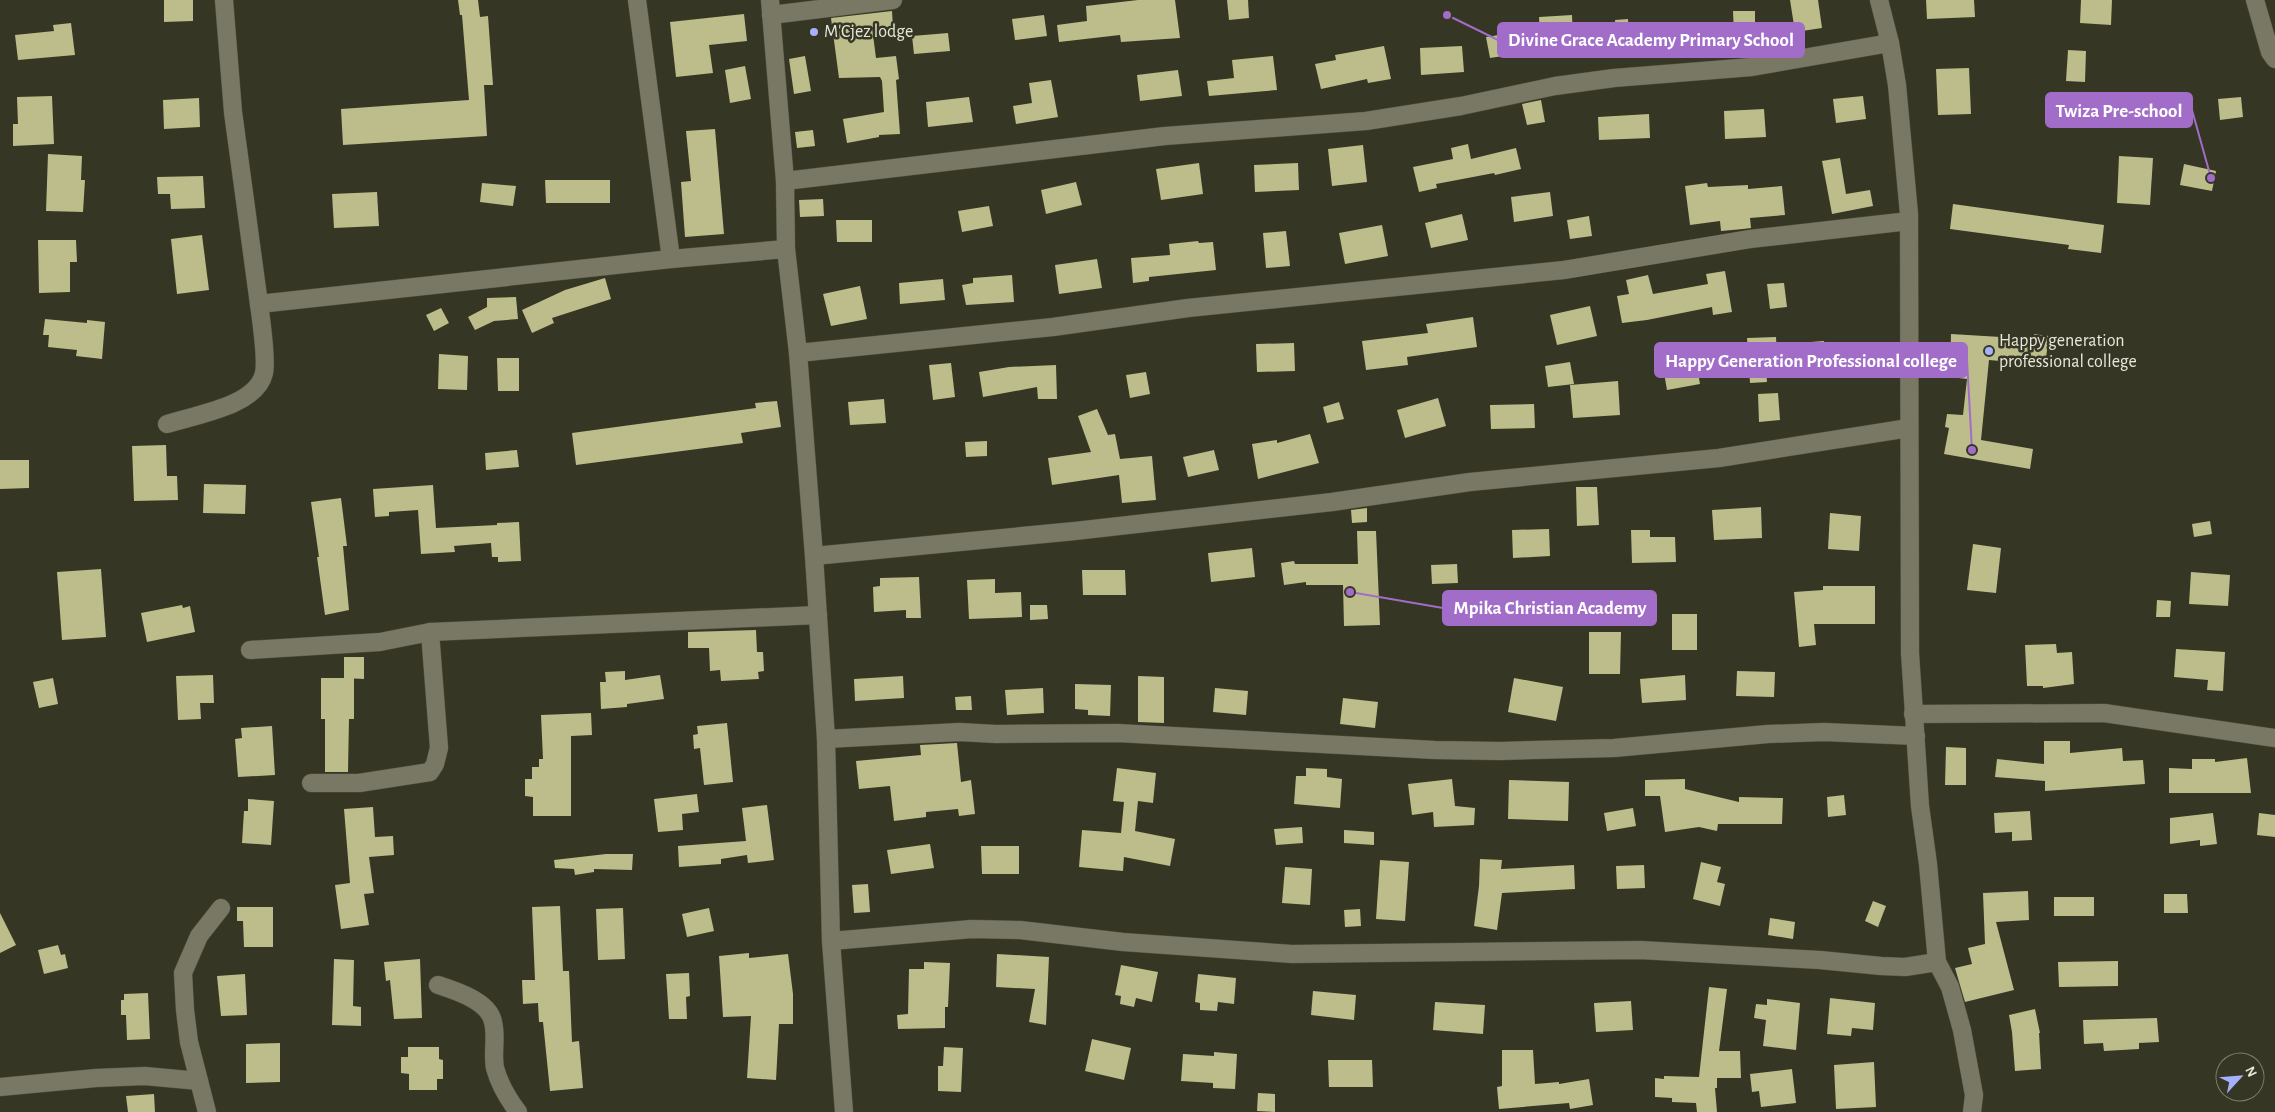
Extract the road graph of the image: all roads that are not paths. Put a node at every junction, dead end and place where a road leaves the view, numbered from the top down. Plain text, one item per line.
1 (224, 0) edge
2 (637, 0) edge
3 (893, 0) edge
4 (1879, 0) edge
5 (2255, 0) edge
6 (771, 7) edge
7 (1890, 43) junction
8 (2275, 59) edge
9 (785, 180) junction
10 (1909, 221) junction
11 (786, 249) junction
12 (671, 259) junction
13 (259, 304) junction
14 (798, 353) junction
15 (167, 424) dead end
16 (1909, 428) junction
17 (814, 556) junction
18 (818, 615) junction
19 (430, 632) junction
20 (250, 650) dead end
21 (1913, 714) junction
22 (1916, 736) junction
23 (826, 738) junction
24 (2275, 738) edge
25 (311, 783) dead end
26 (221, 908) dead end
27 (832, 941) junction
28 (1938, 962) junction
29 (438, 985) dead end
30 (199, 1081) junction
31 (0, 1087) edge
32 (207, 1112) edge
33 (518, 1112) edge
34 (844, 1112) edge
35 (1972, 1112) edge

1 - 13 street
2 - 12 street
3 - 6 street
4 - 7 street
5 - 8 street
6 - 9 street
7 - 9 street
7 - 10 street
9 - 11 street
10 - 14 street
10 - 16 street
11 - 12 street
11 - 14 street
12 - 13 street
13 - 15 street
14 - 17 street
16 - 17 street
16 - 21 street
17 - 18 street
18 - 19 street
18 - 23 street
19 - 20 street
19 - 25 street
21 - 22 street
21 - 24 street
22 - 23 street
22 - 28 street
23 - 27 street
26 - 30 street
27 - 28 street
27 - 34 street
28 - 35 street
29 - 33 street
30 - 31 street
30 - 32 street

